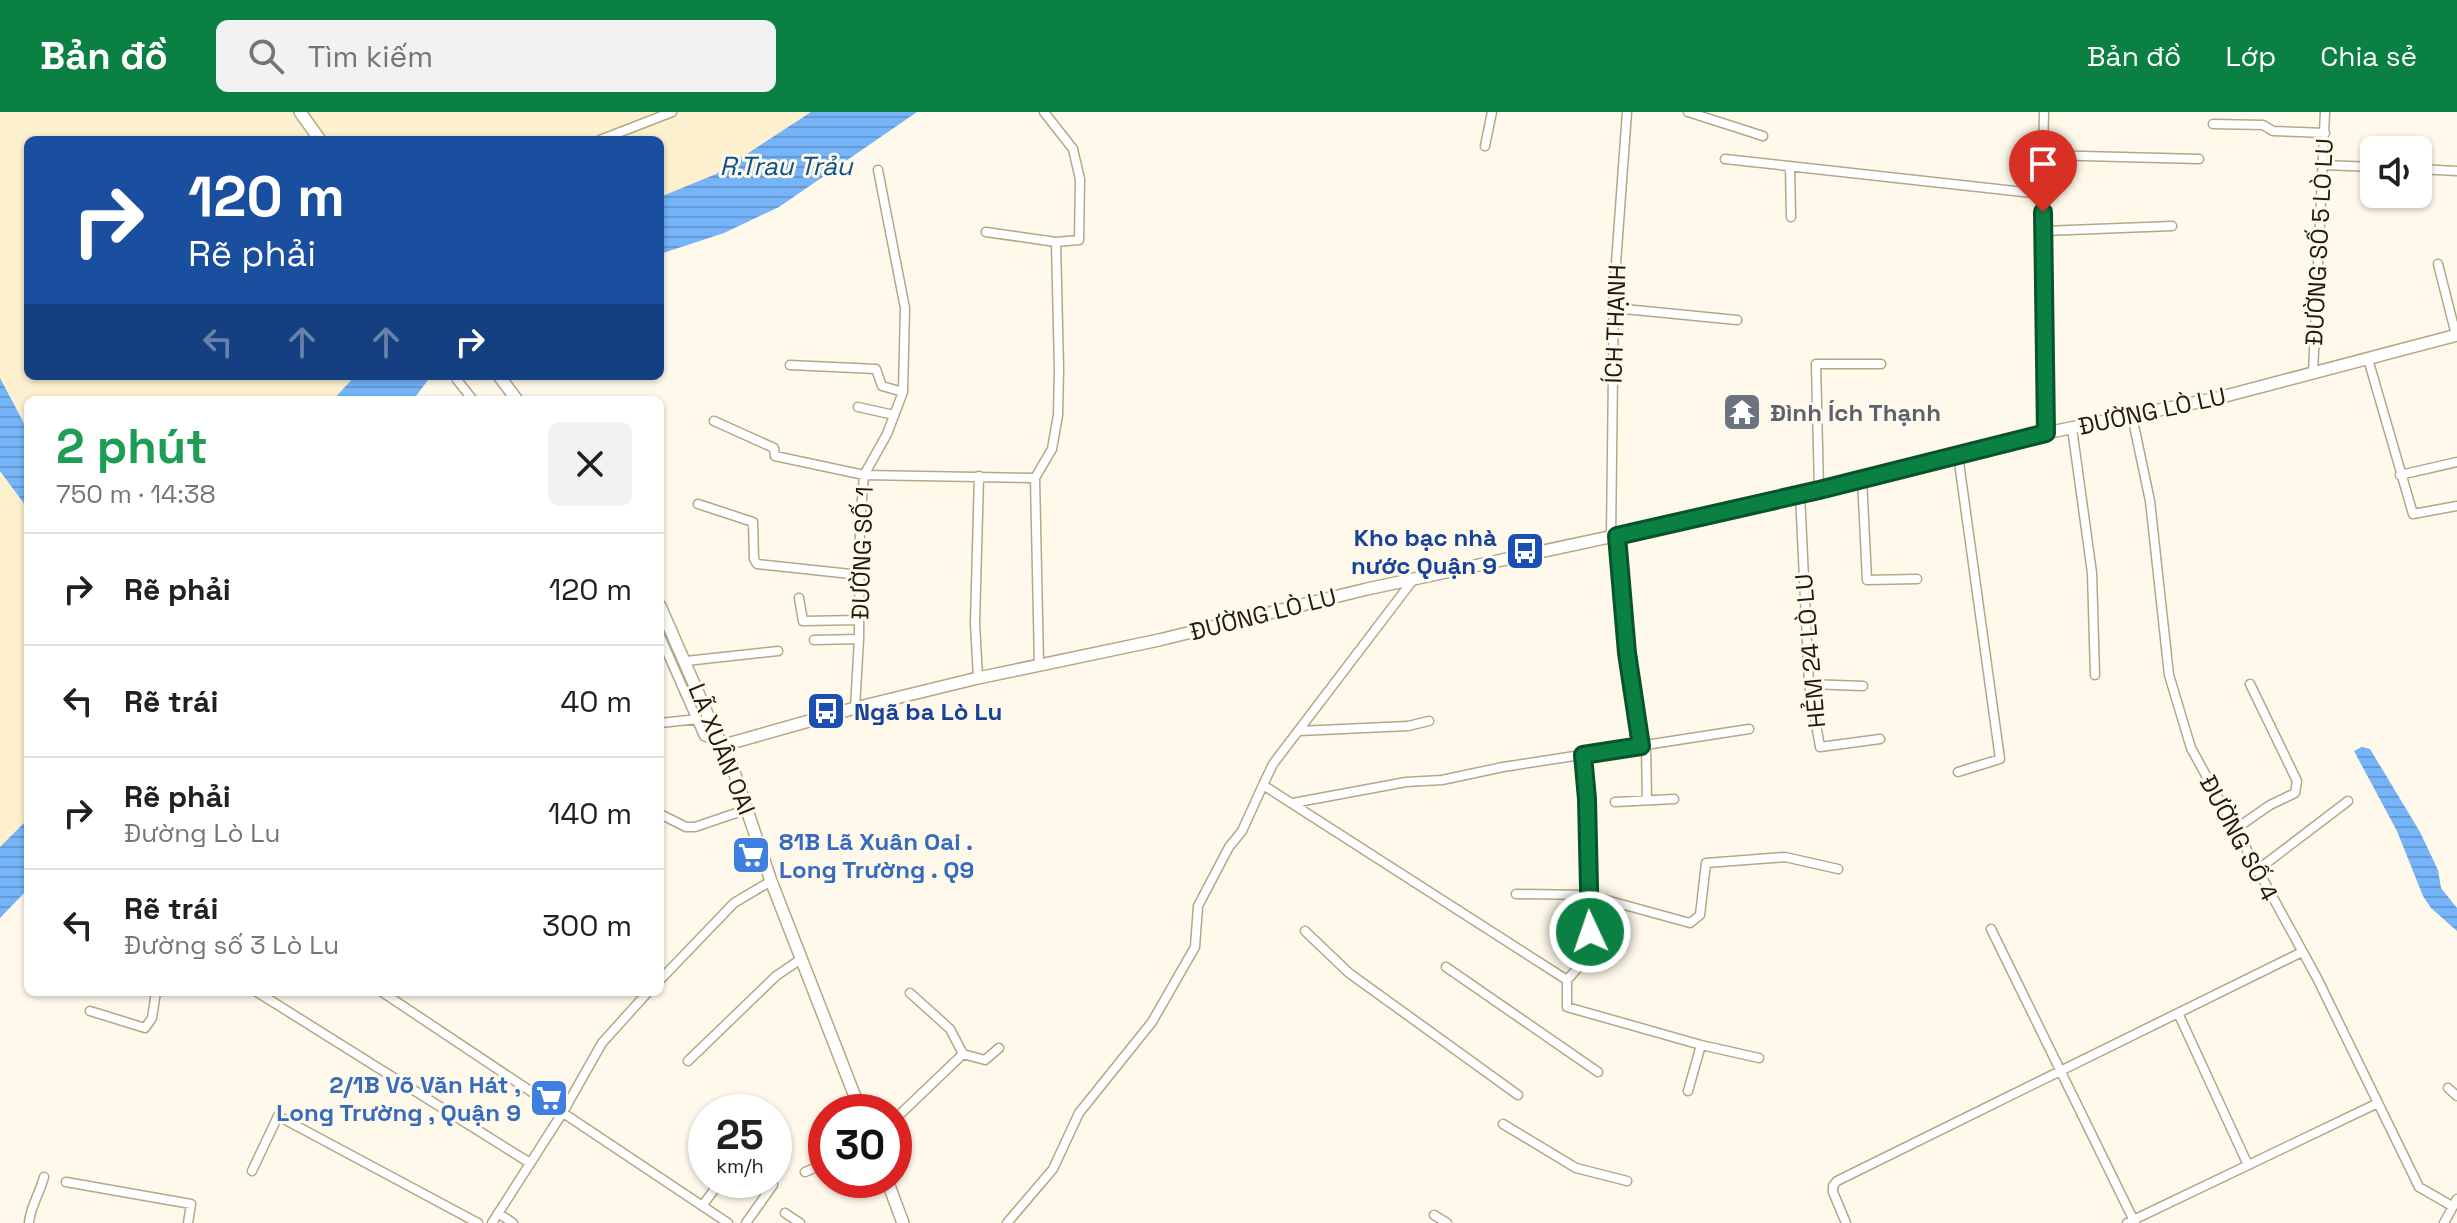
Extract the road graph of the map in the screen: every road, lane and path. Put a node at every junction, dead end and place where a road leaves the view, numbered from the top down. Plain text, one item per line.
1 (300, 112) edge
2 (672, 112) edge
3 (1044, 112) edge
4 (1492, 112) edge
5 (1627, 112) edge
6 (2044, 112) edge
7 (2325, 112) edge
8 (1694, 113) edge
9 (2213, 124) dead end
10 (2325, 133) junction
11 (317, 136) edge
12 (610, 136) edge
13 (1763, 136) dead end
14 (1485, 146) dead end
15 (2044, 155) junction
16 (1725, 159) dead end
17 (2199, 159) dead end
18 (2324, 165) junction
19 (1790, 166) junction
20 (2360, 166) edge
21 (878, 170) dead end
22 (2432, 170) edge
23 (2457, 171) edge
24 (2042, 194) junction
25 (1791, 217) dead end
26 (2172, 226) dead end
27 (2044, 231) junction
28 (986, 232) dead end
29 (1056, 242) junction
30 (2438, 264) dead end
31 (1614, 308) junction
32 (1737, 320) dead end
33 (2457, 335) edge
34 (2368, 359) junction
35 (1881, 364) dead end
36 (790, 365) dead end
37 (2313, 373) junction
38 (457, 380) dead end
39 (903, 392) junction
40 (470, 396) edge
41 (858, 407) dead end
42 (894, 415) junction
43 (2132, 416) junction
44 (714, 421) dead end
45 (2072, 428) junction
46 (2046, 433) junction
47 (1958, 455) junction
48 (2457, 462) edge
49 (864, 475) junction
50 (2400, 475) junction
51 (979, 476) junction
52 (1035, 478) junction
53 (1862, 478) junction
54 (1819, 490) junction
55 (1800, 494) junction
56 (698, 504) dead end
57 (2457, 506) edge
58 (1614, 536) junction
59 (860, 575) junction
60 (1413, 579) junction
61 (1917, 579) dead end
62 (799, 598) dead end
63 (664, 613) edge
64 (859, 620) junction
65 (859, 639) junction
66 (814, 640) dead end
67 (664, 645) edge
68 (778, 651) dead end
69 (686, 661) junction
70 (1039, 665) junction
71 (2095, 675) dead end
72 (978, 678) junction
73 (1809, 684) junction
74 (2250, 684) dead end
75 (1863, 686) dead end
76 (855, 708) junction
77 (698, 719) junction
78 (1429, 721) dead end
79 (664, 723) edge
80 (1749, 729) dead end
81 (1299, 731) junction
82 (1880, 739) dead end
83 (724, 745) junction
84 (1644, 746) junction
85 (1583, 755) junction
86 (1958, 772) dead end
87 (1263, 785) junction
88 (1674, 799) dead end
89 (1647, 800) junction
90 (2348, 801) dead end
91 (1615, 802) dead end
92 (1292, 803) junction
93 (748, 809) junction
94 (664, 816) edge
95 (2234, 830) junction
96 (1838, 869) dead end
97 (2256, 871) junction
98 (771, 881) junction
99 (1516, 894) dead end
100 (1588, 895) junction
101 (1991, 929) dead end
102 (1305, 931) dead end
103 (2302, 952) junction
104 (801, 959) junction
105 (1446, 967) dead end
106 (664, 976) edge
107 (1567, 980) junction
108 (910, 993) dead end
109 (155, 996) edge
110 (263, 996) edge
111 (388, 996) edge
112 (644, 996) edge
113 (90, 1011) dead end
114 (2178, 1013) junction
115 (1701, 1045) junction
116 (999, 1048) dead end
117 (963, 1054) junction
118 (1759, 1058) dead end
119 (688, 1061) dead end
120 (2061, 1071) junction
121 (1598, 1072) dead end
122 (2448, 1088) dead end
123 (1688, 1091) dead end
124 (854, 1094) edge
125 (1518, 1095) dead end
126 (2457, 1096) edge
127 (912, 1103) edge
128 (2378, 1103) junction
129 (563, 1112) junction
130 (1503, 1124) dead end
131 (530, 1163) junction
132 (2248, 1165) junction
133 (252, 1171) dead end
134 (808, 1171) edge
135 (805, 1172) dead end
136 (44, 1177) dead end
137 (1627, 1181) dead end
138 (66, 1182) dead end
139 (708, 1198) edge
140 (764, 1198) edge
141 (894, 1198) edge
142 (2455, 1203) edge
143 (703, 1205) junction
144 (498, 1213) junction
145 (785, 1213) dead end
146 (1434, 1215) dead end
147 (2132, 1222) edge
148 (29, 1223) edge
149 (188, 1223) edge
150 (478, 1223) edge
151 (492, 1223) edge
152 (513, 1223) edge
153 (728, 1223) edge
154 (746, 1223) edge
155 (800, 1223) edge
156 (903, 1223) edge
157 (1007, 1223) edge
158 (1447, 1223) edge
159 (1846, 1223) edge
160 (2444, 1223) edge

1 - 11 street
2 - 12 street
3 - 29 street
4 - 14 street
5 - 31 street, ÍCH THẠNH
6 - 15 street
7 - 10 street, ĐƯỜNG SỐ 5 LÒ LU
8 - 13 street
9 - 10 street
10 - 18 street, ĐƯỜNG SỐ 5 LÒ LU
15 - 17 street
15 - 24 street
16 - 19 street
18 - 20 street
18 - 37 street, ĐƯỜNG SỐ 5 LÒ LU
19 - 24 street
19 - 25 street
21 - 39 street, ĐƯỜNG SỐ 1
22 - 23 street
24 - 27 street
26 - 27 street
27 - 46 street
28 - 29 street
29 - 52 street
30 - 33 street
31 - 32 street
31 - 58 street, ÍCH THẠNH
33 - 34 street, ĐƯỜNG LÒ LU
34 - 37 street, ĐƯỜNG LÒ LU
34 - 50 street
35 - 54 street
36 - 39 street
37 - 43 street, ĐƯỜNG LÒ LU
38 - 40 street
39 - 42 street, ĐƯỜNG SỐ 1
41 - 42 street
42 - 49 street, ĐƯỜNG SỐ 1
43 - 45 street, ĐƯỜNG LÒ LU
43 - 95 street, ĐƯỜNG SỐ 4
44 - 49 street
45 - 46 street, ĐƯỜNG LÒ LU
45 - 71 street
46 - 47 street, ĐƯỜNG LÒ LU
47 - 53 street, ĐƯỜNG LÒ LU
47 - 86 street
48 - 50 street
49 - 51 street
49 - 59 street, ĐƯỜNG SỐ 1
50 - 57 street
51 - 52 street
51 - 72 street
52 - 70 street
53 - 54 street, ĐƯỜNG LÒ LU
53 - 61 street
54 - 55 street, ĐƯỜNG LÒ LU
55 - 58 street, ĐƯỜNG LÒ LU
55 - 73 street, HẺM 24 LÒ LU
56 - 59 street
58 - 60 street, ĐƯỜNG LÒ LU
58 - 84 street, ÍCH THẠNH
59 - 64 street, ĐƯỜNG SỐ 1
60 - 70 street, ĐƯỜNG LÒ LU
60 - 81 street
62 - 64 street
63 - 69 street, LÃ XUÂN OAI
64 - 65 street, ĐƯỜNG SỐ 1
65 - 66 street
65 - 76 street, ĐƯỜNG SỐ 1
67 - 77 street
68 - 69 street
69 - 83 street, LÃ XUÂN OAI
70 - 72 street, ĐƯỜNG LÒ LU
72 - 76 street, ĐƯỜNG LÒ LU
73 - 75 street
73 - 82 street, HẺM 24 LÒ LU
74 - 95 street
76 - 83 street, ĐƯỜNG LÒ LU
77 - 79 street
77 - 83 street
78 - 81 street
80 - 84 street
81 - 87 street
83 - 93 street, LÃ XUÂN OAI
84 - 85 street
84 - 89 street, ÍCH THẠNH
85 - 92 street
85 - 100 street
87 - 92 street
87 - 157 street
88 - 89 street
89 - 91 street
90 - 97 street
92 - 107 street
93 - 94 street
93 - 98 street, LÃ XUÂN OAI
95 - 97 street, ĐƯỜNG SỐ 4
96 - 100 street
97 - 103 street, ĐƯỜNG SỐ 4
98 - 104 street, LÃ XUÂN OAI
98 - 106 street
99 - 100 street
100 - 107 street
101 - 120 street
102 - 125 street
103 - 114 street
103 - 128 street, ĐƯỜNG SỐ 4
104 - 119 street
104 - 124 street, LÃ XUÂN OAI
105 - 121 street
107 - 115 street
108 - 117 street
109 - 113 street
110 - 131 street
111 - 129 street
112 - 129 street
114 - 120 street
114 - 132 street
115 - 118 street
115 - 123 street
116 - 117 street
117 - 127 street
120 - 147 street
120 - 159 street
122 - 126 street
128 - 132 street
128 - 142 street, ĐƯỜNG SỐ 4
129 - 131 street
129 - 143 street
130 - 137 street
131 - 144 street
132 - 147 street
133 - 150 street
134 - 135 street
136 - 148 street
138 - 149 street
139 - 143 street
140 - 154 street
141 - 156 street
142 - 160 street
143 - 153 street
144 - 151 street
144 - 152 street
145 - 155 street
146 - 158 street

